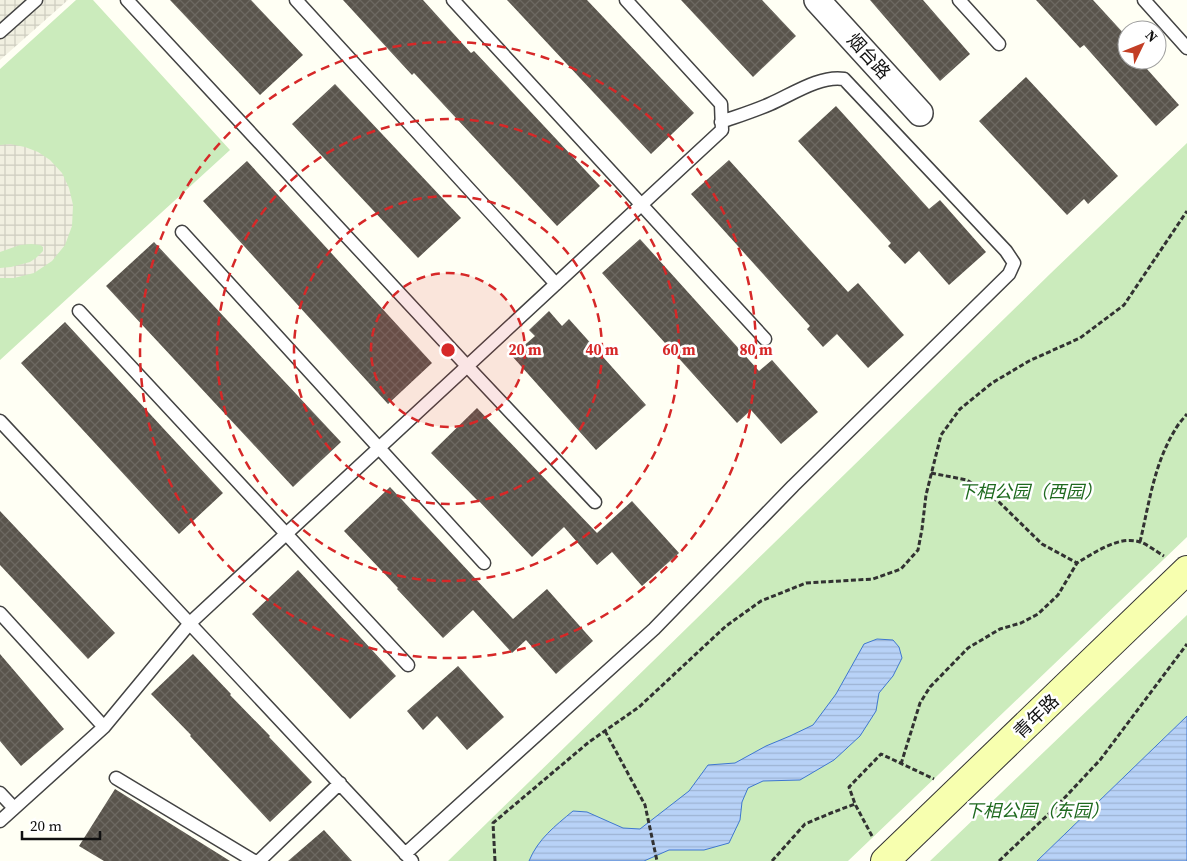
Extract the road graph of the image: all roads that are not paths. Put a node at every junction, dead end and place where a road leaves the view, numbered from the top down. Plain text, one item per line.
1 (36, 0) edge
2 (127, 0) edge
3 (296, 0) edge
4 (453, 0) edge
5 (626, 0) edge
6 (818, 0) edge
7 (959, 0) edge
8 (1144, 0) edge
9 (0, 32) edge
10 (999, 44) dead end
11 (1187, 48) edge
12 (920, 113) dead end
13 (721, 122) junction
14 (641, 205) junction
15 (182, 232) dead end
16 (556, 284) junction
17 (79, 311) dead end
18 (765, 339) dead end
19 (467, 366) junction
20 (0, 421) edge
21 (379, 448) junction
22 (595, 502) dead end
23 (286, 534) junction
24 (484, 562) dead end
25 (1187, 578) edge
26 (0, 613) edge
27 (190, 623) junction
28 (408, 665) dead end
29 (104, 727) junction
30 (116, 778) dead end
31 (340, 784) junction
32 (0, 793) edge
33 (14, 808) junction
34 (0, 822) edge
35 (881, 852) edge
36 (409, 857) edge
37 (254, 861) edge
38 (259, 861) edge
39 (911, 861) edge

1 - 9 lane
2 - 19 lane
3 - 16 lane
4 - 14 lane
5 - 13 lane
6 - 12 street, 烟台路
7 - 10 lane
8 - 11 lane
13 - 14 lane
13 - 36 lane
14 - 16 lane
14 - 18 lane
15 - 21 lane
16 - 19 lane
17 - 23 lane
19 - 21 lane
19 - 22 lane
20 - 27 lane
21 - 23 lane
21 - 24 lane
23 - 27 lane
23 - 28 lane
25 - 35 street, 青年路
25 - 39 street, 青年路
26 - 29 lane
27 - 29 lane
27 - 31 lane
29 - 33 lane
30 - 37 lane
31 - 36 lane
31 - 38 lane
32 - 33 lane
33 - 34 lane

